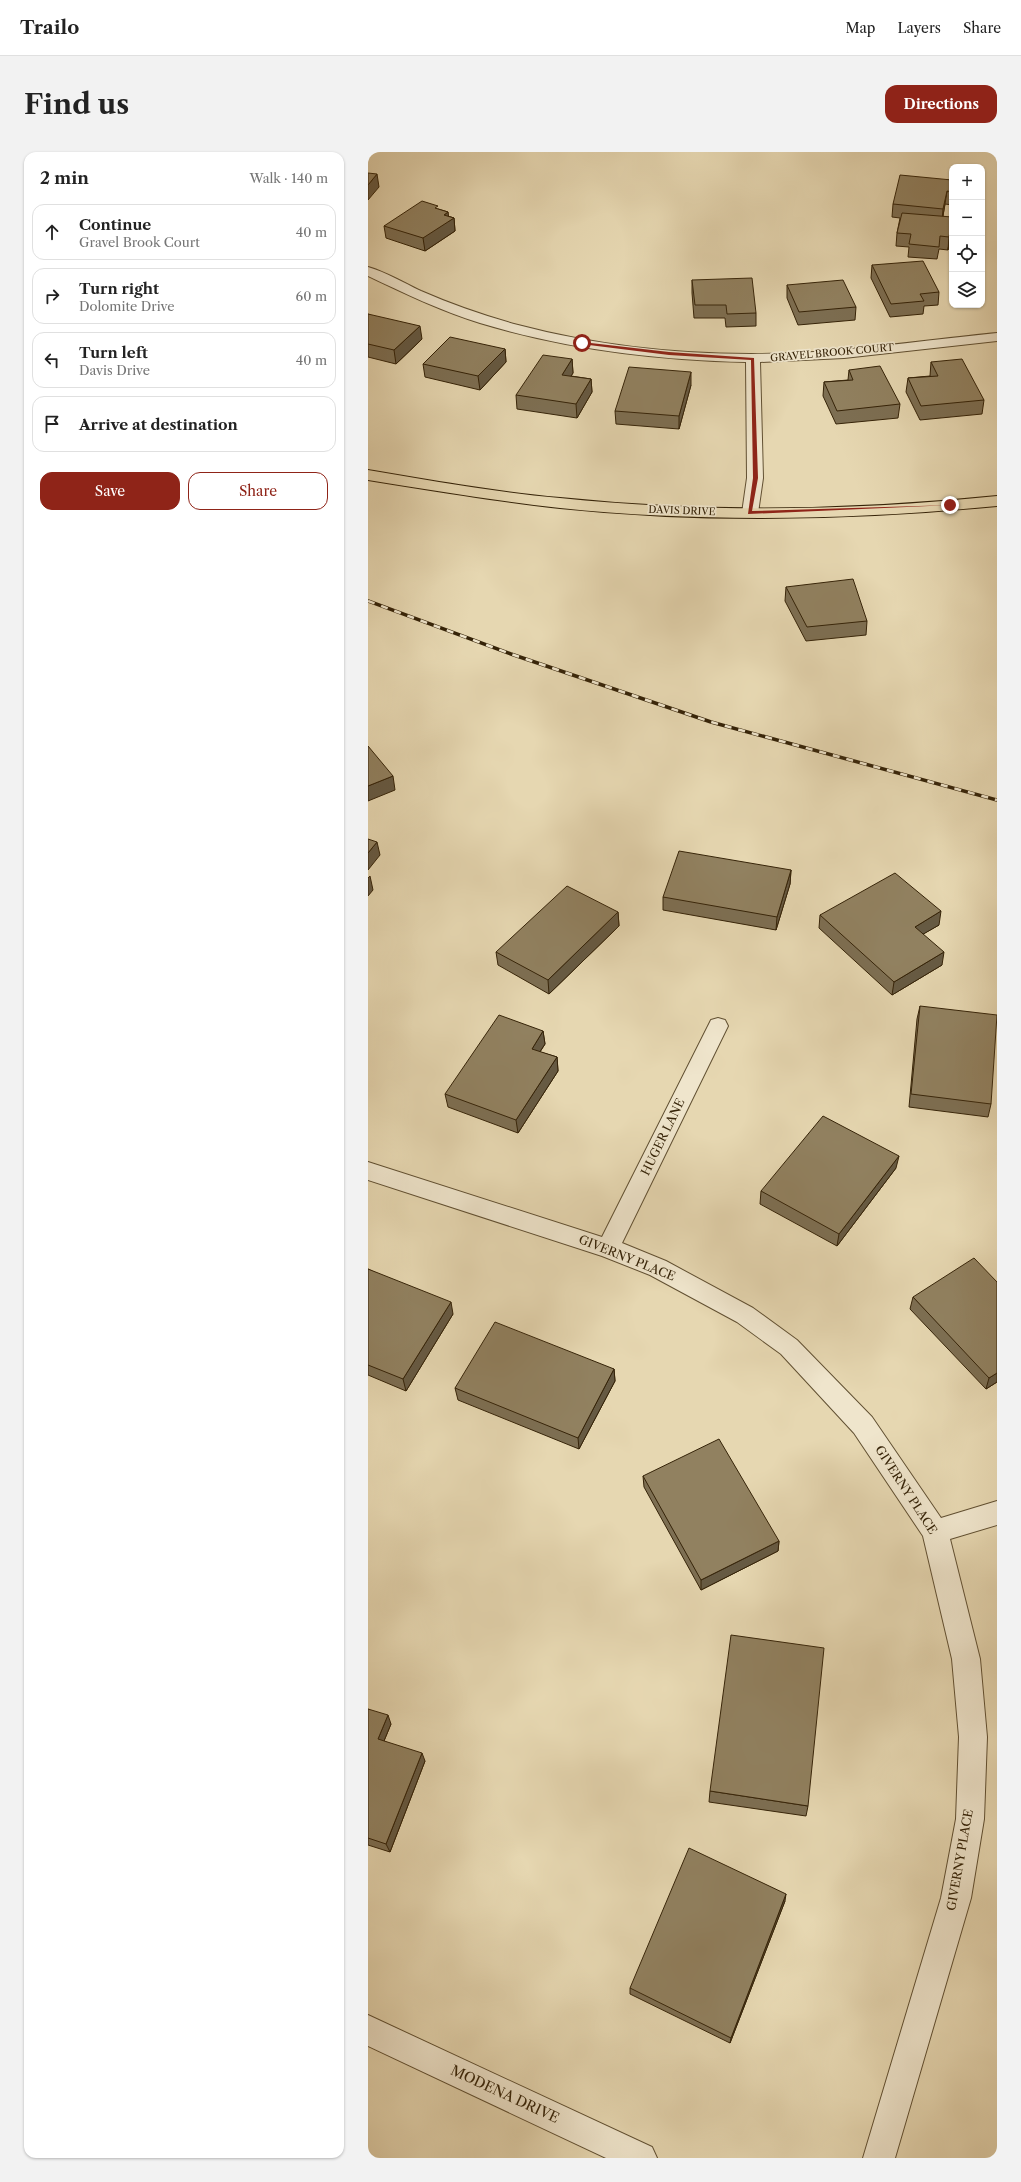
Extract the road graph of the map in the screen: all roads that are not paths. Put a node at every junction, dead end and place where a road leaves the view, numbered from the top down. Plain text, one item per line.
1 (368, 271) edge
2 (997, 337) edge
3 (753, 358) junction
4 (368, 475) edge
5 (997, 502) edge
6 (750, 513) junction
7 (718, 1026) dead end
8 (368, 1171) edge
9 (608, 1248) junction
10 (997, 1513) edge
11 (935, 1532) junction
12 (368, 2030) edge
13 (641, 2158) edge
14 (879, 2158) edge

1 - 3 street, GRAVEL BROOK COURT
2 - 3 street, GRAVEL BROOK COURT
3 - 6 street
4 - 6 main road, DAVIS DRIVE
5 - 6 main road, DAVIS DRIVE
7 - 9 street, HUGER LANE
8 - 9 street, GIVERNY PLACE
9 - 11 street, GIVERNY PLACE
10 - 11 street
11 - 14 street, GIVERNY PLACE
12 - 13 street, MODENA DRIVE

